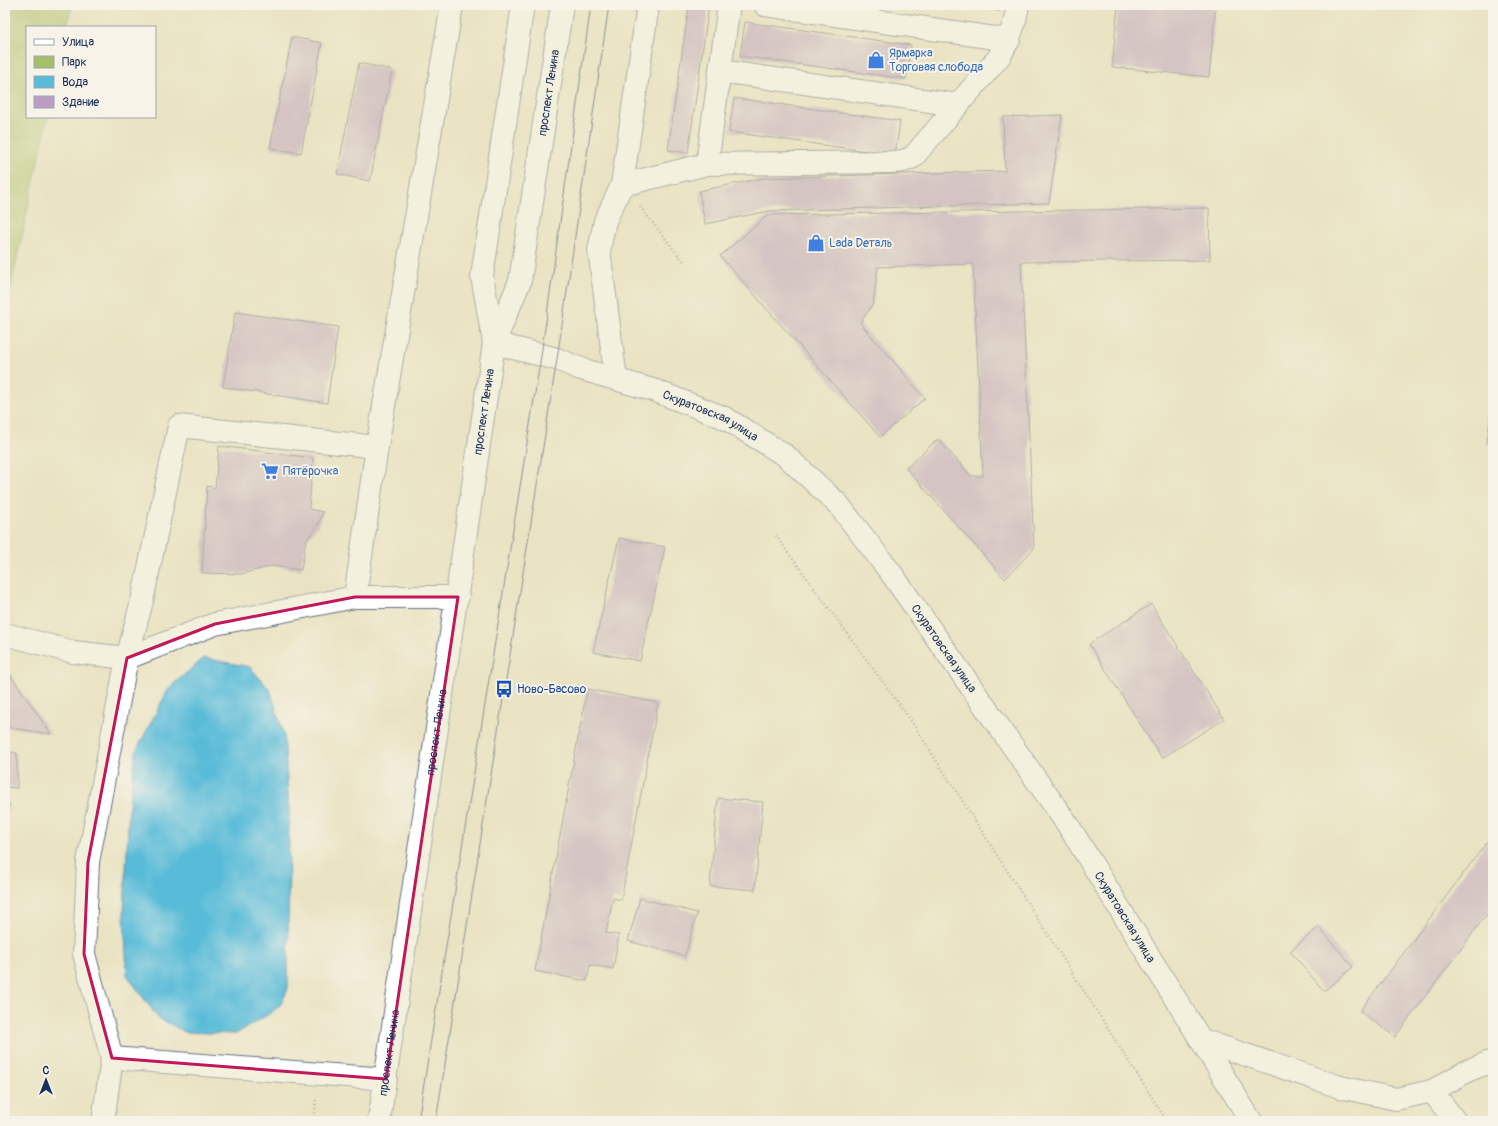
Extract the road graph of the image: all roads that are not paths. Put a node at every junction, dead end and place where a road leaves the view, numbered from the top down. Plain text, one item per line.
1 (452, 5) edge
2 (524, 5) edge
3 (562, 5) edge
4 (648, 5) edge
5 (729, 5) edge
6 (765, 5) edge
7 (1018, 5) edge
8 (1009, 40) junction
9 (720, 71) junction
10 (958, 105) junction
11 (706, 164) junction
12 (622, 185) junction
13 (494, 343) junction
14 (616, 379) junction
15 (377, 447) junction
16 (355, 596) junction
17 (458, 598) junction
18 (5, 634) edge
19 (127, 658) junction
20 (1202, 1040) junction
21 (112, 1058) junction
22 (1493, 1061) edge
23 (386, 1079) junction
24 (1432, 1091) junction
25 (102, 1121) edge
26 (380, 1121) edge
27 (1251, 1121) edge
28 (1455, 1121) edge

1 - 15 street
2 - 13 street, проспект Ленина
3 - 13 street, проспект Ленина
4 - 12 street
5 - 9 street
6 - 8 street
7 - 8 street
8 - 10 street
9 - 10 street
9 - 11 street
10 - 11 street
11 - 12 street
12 - 14 street
13 - 14 street, Скуратовская улица
13 - 17 street, проспект Ленина
14 - 20 street, Скуратовская улица
15 - 16 street
15 - 19 street
16 - 17 street
16 - 19 street
17 - 23 street, проспект Ленина
18 - 19 street
19 - 21 street
20 - 24 street
20 - 27 street, Скуратовская улица
21 - 23 street
21 - 25 street
22 - 24 street
23 - 26 street, проспект Ленина
24 - 28 street

